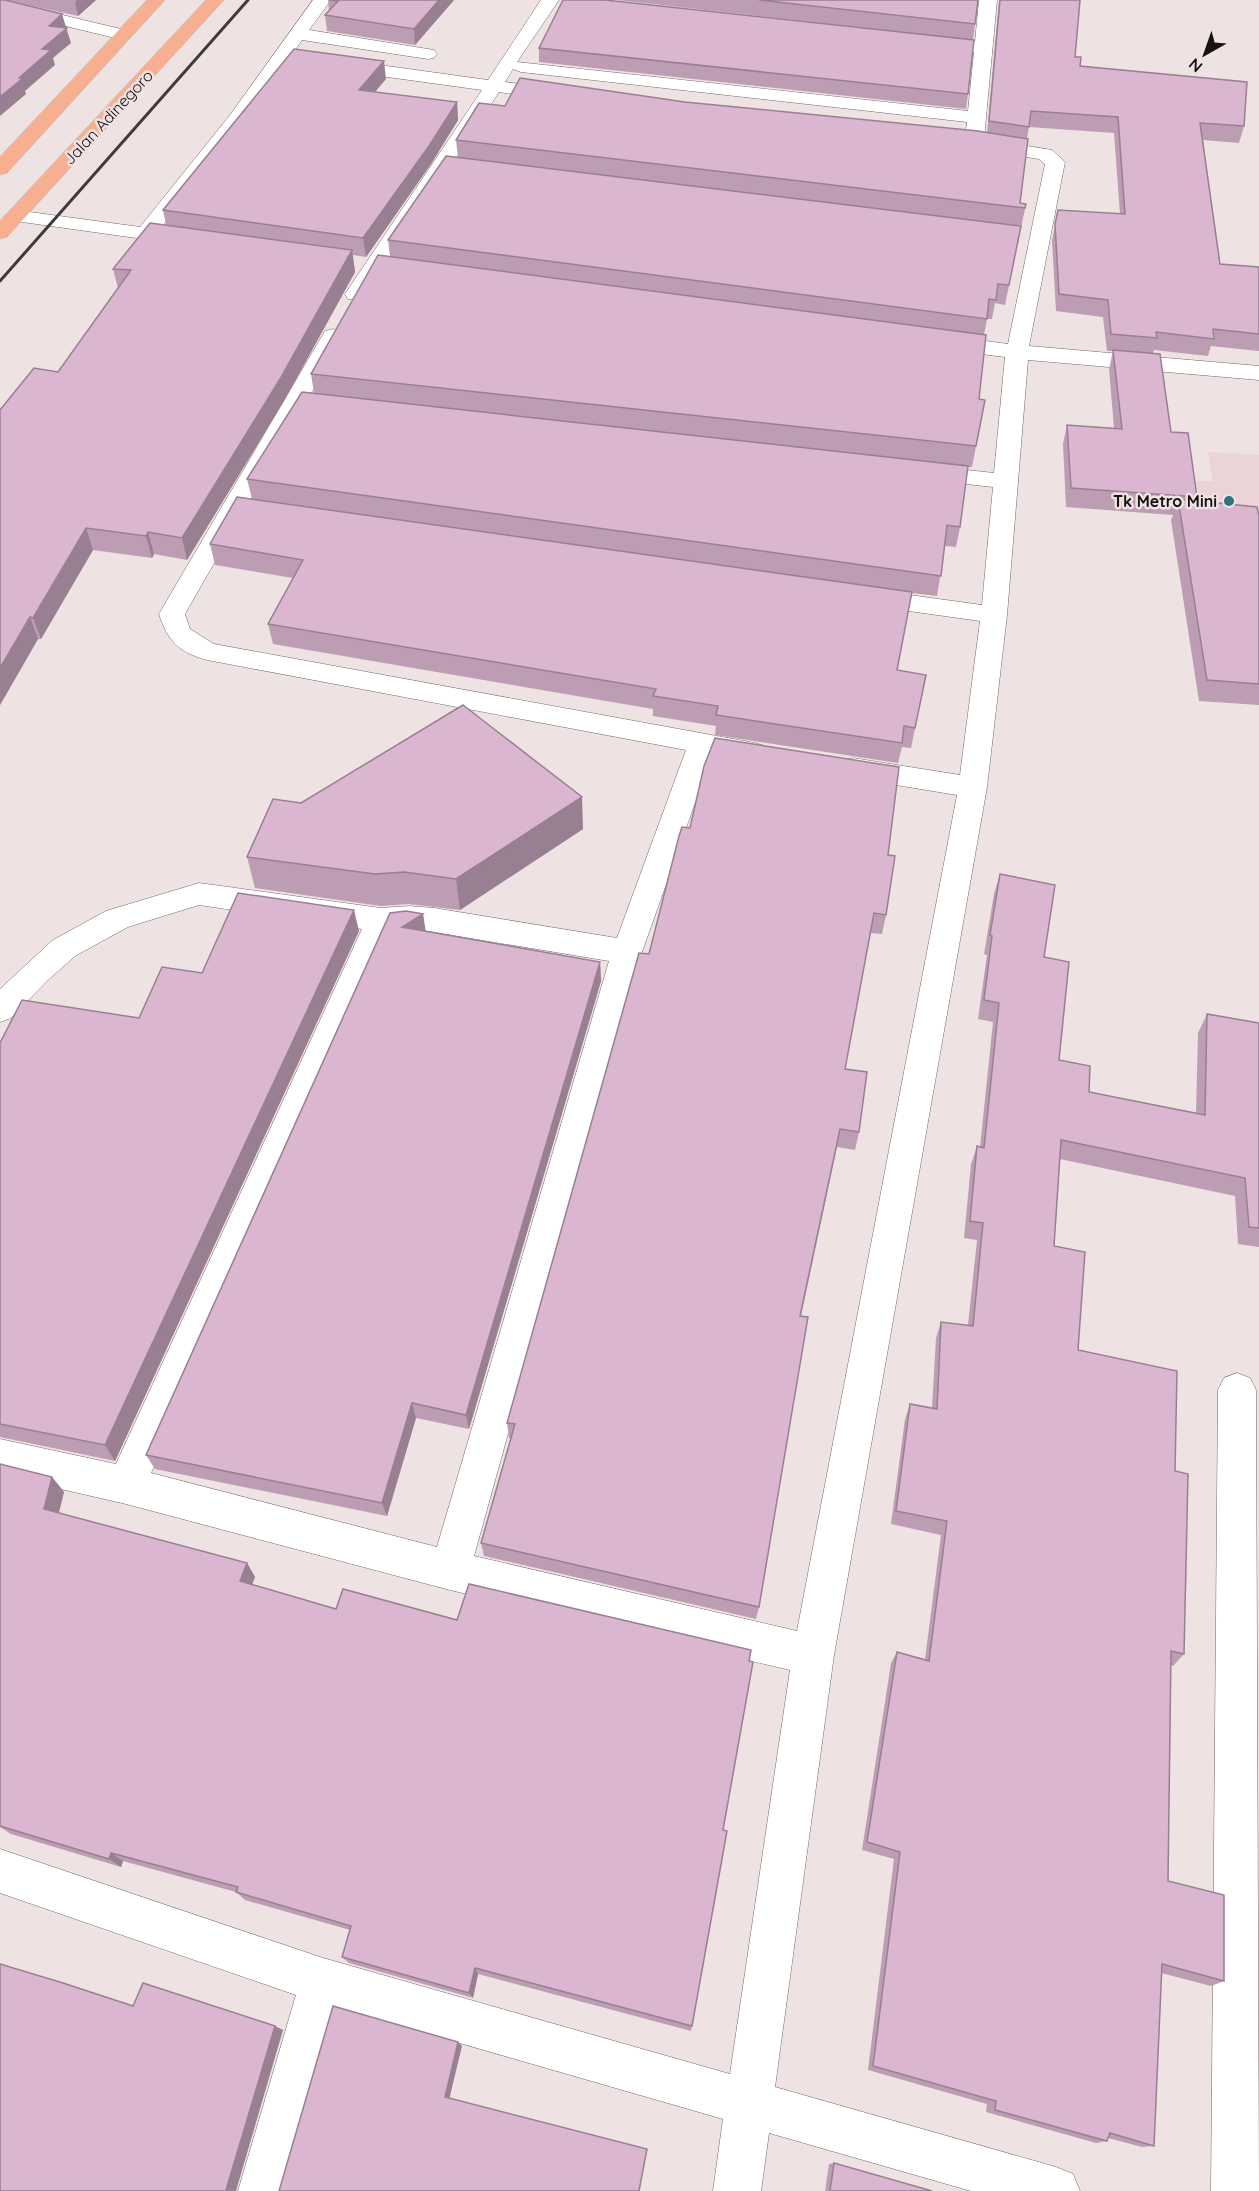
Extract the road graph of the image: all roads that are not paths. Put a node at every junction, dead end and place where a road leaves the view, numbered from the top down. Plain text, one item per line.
1 (156, 0) edge
2 (215, 0) edge
3 (322, 0) edge
4 (988, 0) edge
5 (554, 1) edge
6 (0, 5) edge
7 (299, 34) junction
8 (123, 35) junction
9 (913, 40) edge
10 (983, 48) junction
11 (281, 57) junction
12 (447, 57) dead end
13 (481, 62) dead end
14 (504, 65) junction
15 (493, 85) junction
16 (572, 97) edge
17 (975, 117) junction
18 (951, 141) edge
19 (975, 143) junction
20 (442, 166) junction
21 (0, 169) edge
22 (466, 169) edge
23 (15, 216) junction
24 (0, 233) edge
25 (146, 233) junction
26 (1016, 236) edge
27 (1039, 239) junction
28 (203, 241) edge
29 (350, 261) edge
30 (373, 265) junction
31 (396, 268) edge
32 (924, 340) edge
33 (1017, 352) junction
34 (1259, 373) edge
35 (900, 469) edge
36 (1006, 481) junction
37 (842, 593) edge
38 (994, 615) junction
39 (702, 745) junction
40 (785, 758) edge
41 (832, 765) edge
42 (973, 787) junction
43 (381, 920) junction
44 (627, 952) junction
45 (0, 1009) edge
46 (1237, 1390) dead end
47 (0, 1457) edge
48 (126, 1485) junction
49 (450, 1570) junction
50 (813, 1655) junction
51 (0, 1870) edge
52 (323, 1981) junction
53 (750, 2105) junction
54 (262, 2191) edge
55 (737, 2191) edge
56 (1056, 2191) edge
57 (1235, 2191) edge

1 - 8 highway
2 - 23 highway, Jalan Adinegoro
3 - 7 street
4 - 10 street
5 - 14 street
6 - 8 street
7 - 11 street
7 - 12 street
8 - 21 highway
9 - 10 street
10 - 17 street
11 - 15 street
11 - 25 street
13 - 14 street
14 - 15 street
14 - 17 street
15 - 16 street
15 - 20 street
17 - 19 street
18 - 19 street
19 - 27 street
20 - 22 street
20 - 30 street
23 - 24 highway, Jalan Adinegoro
23 - 25 street
25 - 28 street
26 - 27 street
27 - 33 street
29 - 30 street
30 - 31 street
30 - 39 street
32 - 33 street
33 - 34 street
33 - 36 street
35 - 36 street
36 - 38 street
37 - 38 street
38 - 42 street
39 - 40 street
39 - 44 street
41 - 42 street
42 - 50 street
43 - 44 street
43 - 45 street
43 - 48 street
44 - 49 street
46 - 57 street
47 - 48 street
48 - 49 street
49 - 50 street
50 - 53 street
51 - 52 street
52 - 53 street
52 - 54 street
53 - 55 street
53 - 56 street

